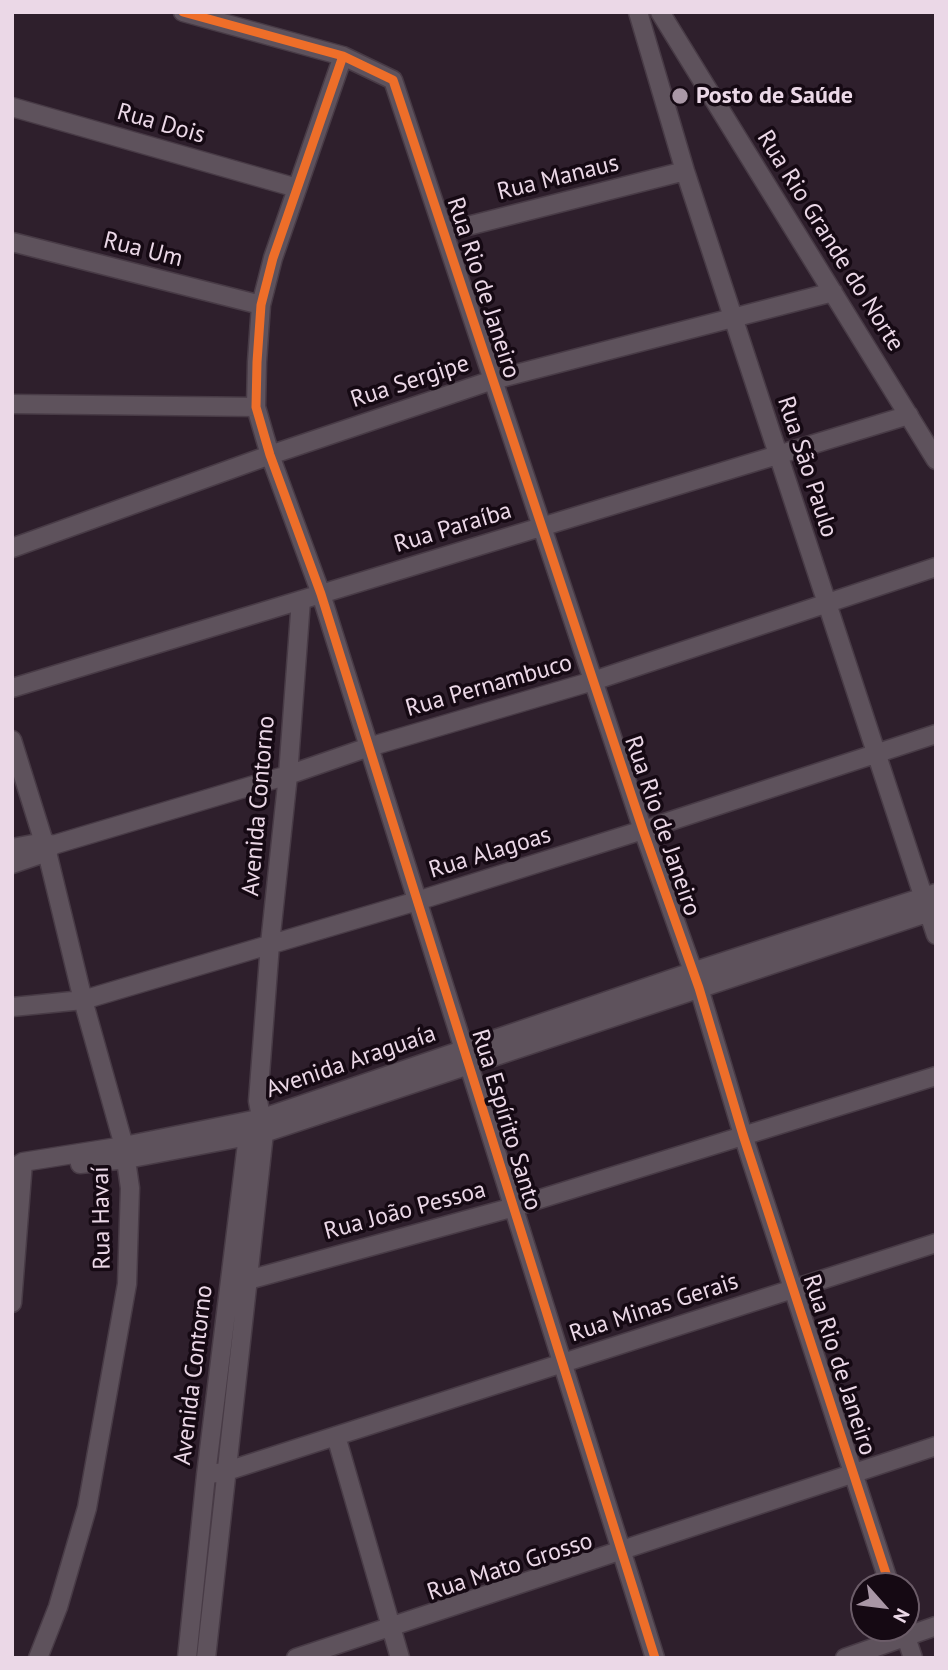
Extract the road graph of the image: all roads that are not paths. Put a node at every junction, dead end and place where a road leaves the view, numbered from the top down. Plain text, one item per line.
1 (183, 12) edge
2 (638, 12) edge
3 (660, 12) edge
4 (343, 56) junction
5 (12, 107) edge
6 (685, 171) junction
7 (297, 188) junction
8 (444, 232) junction
9 (12, 242) edge
10 (833, 292) junction
11 (261, 305) junction
12 (733, 319) junction
13 (493, 380) junction
14 (12, 404) edge
15 (256, 407) junction
16 (909, 415) junction
17 (270, 455) junction
18 (778, 455) junction
19 (936, 460) edge
20 (542, 527) junction
21 (12, 548) edge
22 (936, 567) edge
23 (321, 594) junction
24 (301, 600) junction
25 (827, 604) junction
26 (593, 681) junction
27 (12, 688) edge
28 (936, 734) edge
29 (12, 740) edge
30 (369, 747) junction
31 (875, 752) junction
32 (289, 775) junction
33 (643, 831) junction
34 (48, 846) junction
35 (12, 848) edge
36 (12, 864) edge
37 (417, 901) junction
38 (931, 903) edge
39 (936, 935) edge
40 (270, 944) junction
41 (696, 980) junction
42 (83, 1000) junction
43 (12, 1007) edge
44 (467, 1058) junction
45 (936, 1076) edge
46 (256, 1122) junction
47 (743, 1135) junction
48 (126, 1152) junction
49 (18, 1167) edge
50 (514, 1207) junction
51 (936, 1243) edge
52 (239, 1281) junction
53 (794, 1289) junction
54 (12, 1303) edge
55 (563, 1363) junction
56 (336, 1436) junction
57 (936, 1446) edge
58 (227, 1471) junction
59 (854, 1473) junction
60 (206, 1475) junction
61 (622, 1550) junction
62 (886, 1572) edge
63 (391, 1627) junction
64 (881, 1642) edge
65 (38, 1658) edge
66 (187, 1658) edge
67 (206, 1658) edge
68 (296, 1658) edge
69 (400, 1658) edge
70 (655, 1658) edge
71 (845, 1658) edge

1 - 4 street
2 - 6 street, Rua São Paulo
3 - 10 street, Rua Rio Grande do Norte
4 - 7 street, Rua Espírito Santo
4 - 8 street, Rua Rio de Janeiro
5 - 7 street, Rua Dois
6 - 8 street, Rua Manaus
6 - 12 street, Rua São Paulo
7 - 11 street, Rua Espírito Santo
8 - 13 street, Rua Rio de Janeiro
9 - 11 street, Rua Um
10 - 12 street, Rua Sergipe
10 - 16 street, Rua Rio Grande do Norte
11 - 15 street, Rua Espírito Santo
12 - 13 street, Rua Sergipe
12 - 18 street, Rua São Paulo
13 - 17 street, Rua Sergipe
13 - 20 street, Rua Rio de Janeiro
14 - 15 street
15 - 17 street, Rua Espírito Santo
16 - 18 street, Rua Paraíba
16 - 19 street, Rua Rio Grande do Norte
17 - 21 street, Rua Sergipe
17 - 23 street, Rua Espírito Santo
18 - 20 street, Rua Paraíba
18 - 25 street, Rua São Paulo
20 - 23 street, Rua Paraíba
20 - 26 street, Rua Rio de Janeiro
22 - 25 street, Rua Pernambuco
23 - 24 street, Rua Paraíba
23 - 30 street, Rua Espírito Santo
24 - 27 street, Rua Paraíba
24 - 32 street, Avenida Contorno
25 - 26 street, Rua Pernambuco
25 - 31 street, Rua São Paulo
26 - 30 street, Rua Pernambuco
26 - 33 street, Rua Rio de Janeiro
28 - 31 street, Rua Alagoas
29 - 34 street, Rua Havaí
30 - 32 street, Rua Pernambuco
30 - 37 street, Rua Espírito Santo
31 - 33 street, Rua Alagoas
31 - 38 street, Rua São Paulo
32 - 34 street, Rua Pernambuco
32 - 40 street, Avenida Contorno
33 - 37 street, Rua Alagoas
33 - 41 street, Rua Rio de Janeiro
34 - 35 street, Rua Pernambuco
34 - 36 street, Rua Pernambuco
34 - 42 street, Rua Havaí
37 - 40 street, Rua Alagoas
37 - 44 street, Rua Espírito Santo
38 - 39 street, Rua São Paulo
38 - 41 street, Avenida Araguaía
40 - 42 street, Rua Alagoas
40 - 46 street, Avenida Contorno
41 - 44 street, Avenida Araguaía
41 - 47 street, Rua Rio de Janeiro
42 - 43 street, Rua Alagoas
42 - 48 street, Rua Havaí
44 - 46 street, Avenida Araguaía
44 - 50 street, Rua Espírito Santo
45 - 47 street, Rua João Pessoa
46 - 48 street, Avenida Araguaía
46 - 52 street, Avenida Contorno
47 - 50 street, Rua João Pessoa
47 - 53 street, Rua Rio de Janeiro
48 - 49 street, Avenida Araguaía
48 - 65 street, Rua Havaí
49 - 54 street
50 - 52 street, Rua João Pessoa
50 - 55 street, Rua Espírito Santo
51 - 53 street, Rua Minas Gerais
52 - 58 street, Avenida Contorno
52 - 60 street, Avenida Contorno
53 - 55 street, Rua Minas Gerais
53 - 59 street, Rua Rio de Janeiro
55 - 56 street, Rua Minas Gerais
55 - 61 street, Rua Espírito Santo
56 - 58 street, Rua Minas Gerais
56 - 63 street
57 - 59 street, Rua Mato Grosso
58 - 60 street, Rua Minas Gerais
58 - 67 street, Avenida Contorno
59 - 61 street, Rua Mato Grosso
59 - 62 street, Rua Rio de Janeiro
60 - 66 street, Avenida Contorno
61 - 63 street, Rua Mato Grosso
61 - 70 street, Rua Espírito Santo
63 - 68 street, Rua Mato Grosso
63 - 69 street
64 - 71 street

